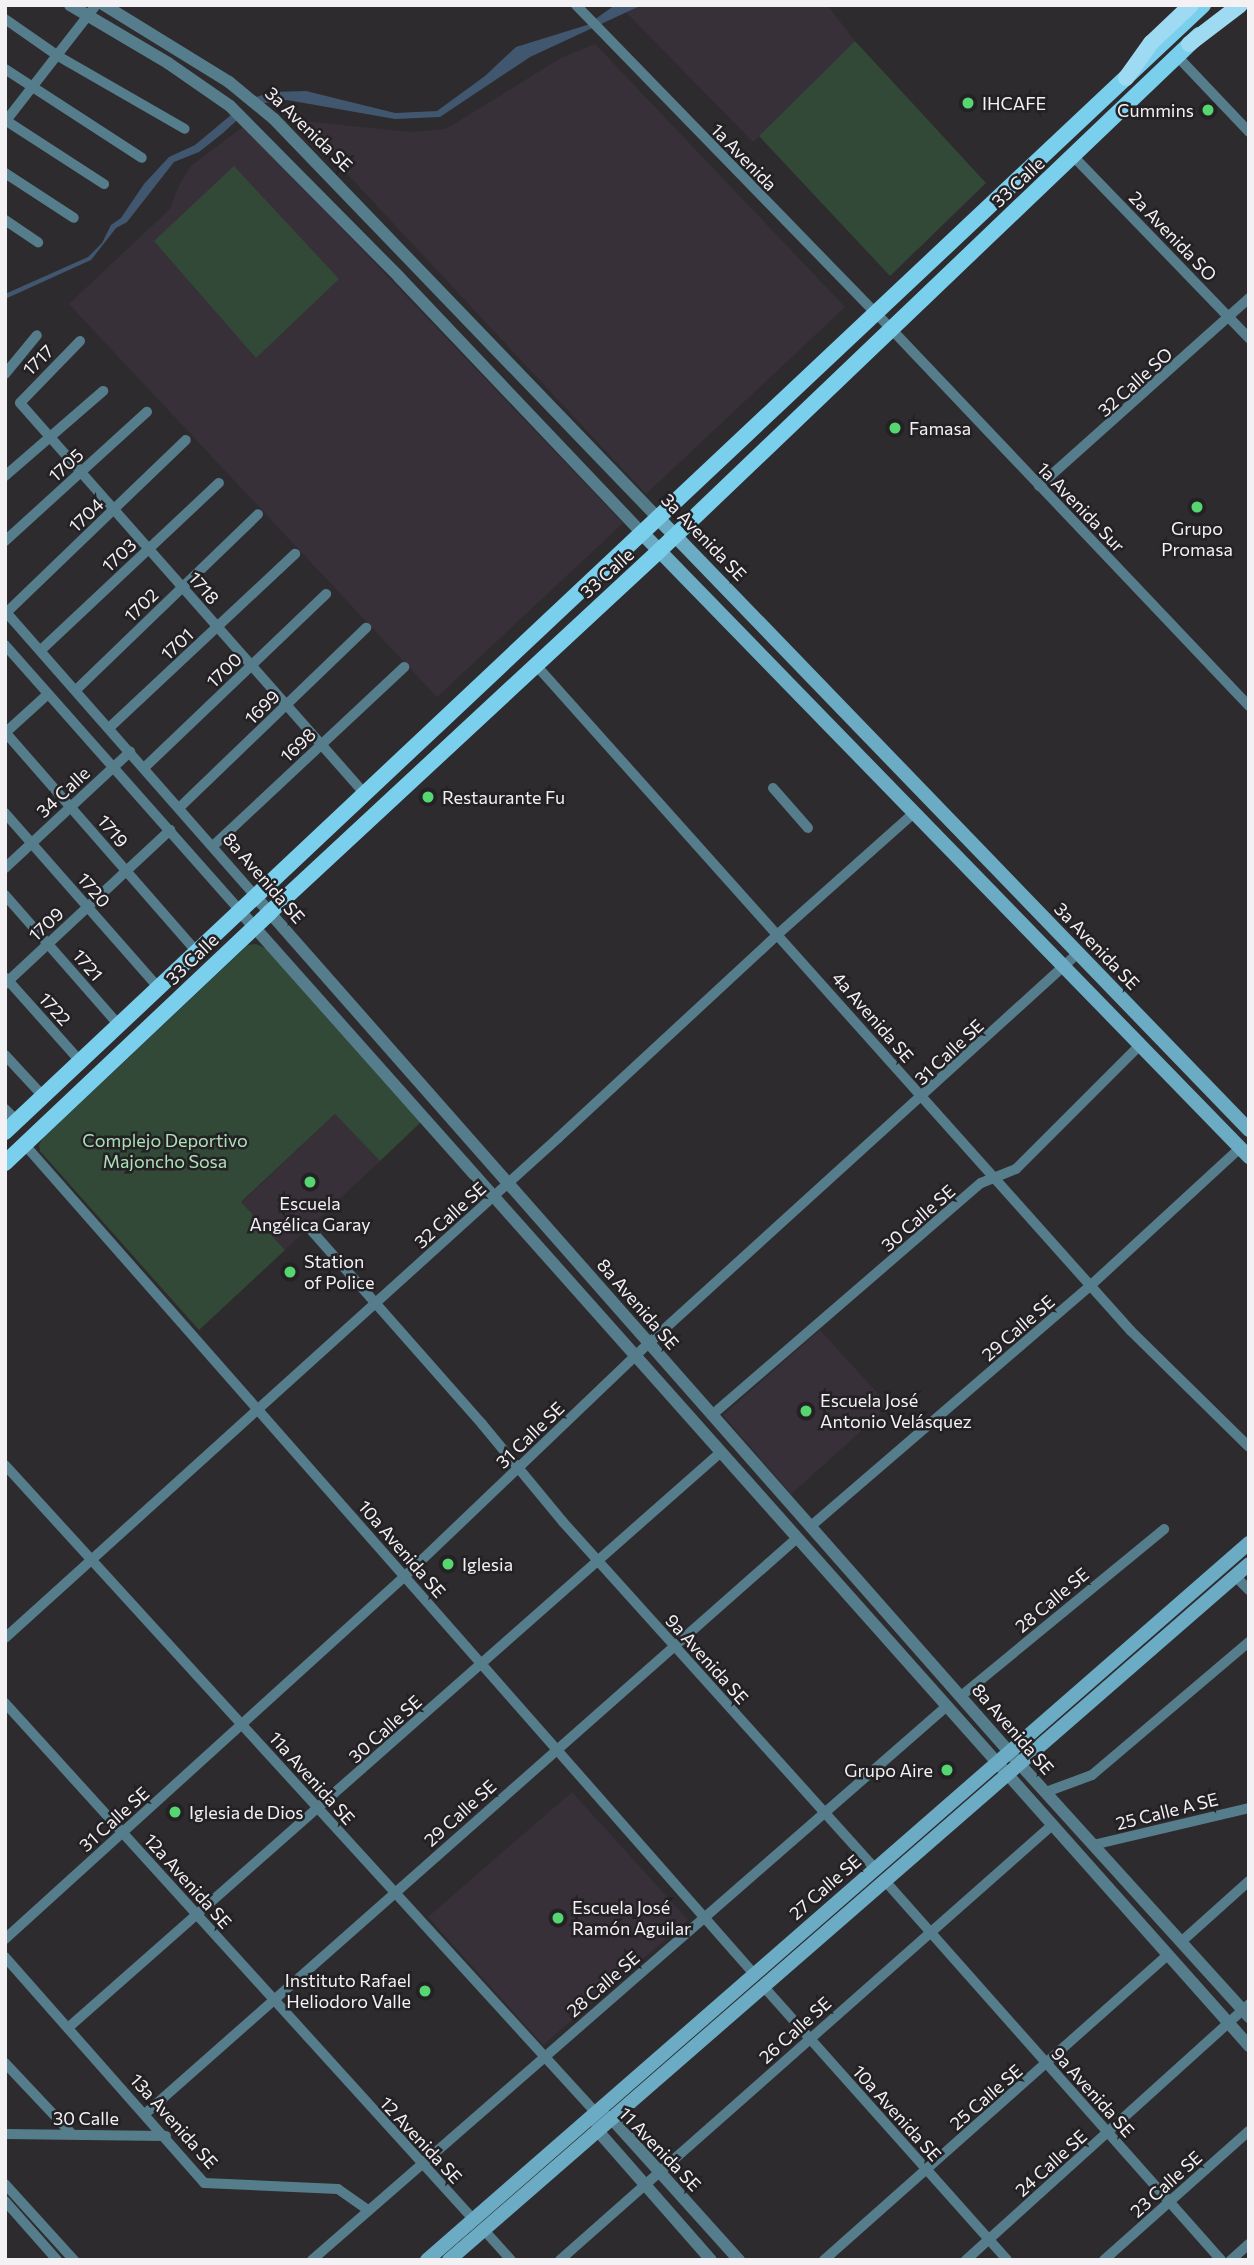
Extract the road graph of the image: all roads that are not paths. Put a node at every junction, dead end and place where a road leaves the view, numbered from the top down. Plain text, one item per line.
1 (71, 5) edge
2 (104, 5) edge
3 (576, 5) edge
4 (1191, 5) edge
5 (1203, 5) edge
6 (1233, 6) edge
7 (92, 11) edge
8 (5, 19) edge
9 (1183, 50) junction
10 (58, 56) junction
11 (5, 69) edge
12 (1126, 78) junction
13 (35, 86) junction
14 (6, 121) edge
15 (185, 129) dead end
16 (1249, 132) edge
17 (1074, 157) junction
18 (142, 158) dead end
19 (5, 173) edge
20 (104, 184) dead end
21 (74, 218) dead end
22 (5, 220) edge
23 (38, 242) dead end
24 (1249, 299) edge
25 (876, 313) junction
26 (1229, 317) junction
27 (890, 329) junction
28 (37, 335) dead end
29 (1249, 338) edge
30 (80, 341) dead end
31 (5, 374) edge
32 (103, 391) dead end
33 (20, 403) joint
34 (147, 412) dead end
35 (50, 437) junction
36 (186, 440) dead end
37 (81, 472) junction
38 (5, 476) edge
39 (219, 483) dead end
40 (1039, 486) junction
41 (114, 509) junction
42 (258, 514) dead end
43 (658, 518) junction
44 (642, 533) junction
45 (676, 535) junction
46 (5, 541) edge
47 (149, 549) junction
48 (659, 551) junction
49 (295, 554) dead end
50 (183, 587) junction
51 (326, 594) dead end
52 (6, 612) edge
53 (218, 628) junction
54 (366, 628) dead end
55 (5, 645) edge
56 (41, 650) junction
57 (535, 664) junction
58 (252, 666) junction
59 (404, 667) dead end
60 (76, 690) junction
61 (48, 694) junction
62 (286, 705) junction
63 (1249, 706) edge
64 (109, 728) junction
65 (6, 733) edge
66 (321, 744) junction
67 (130, 752) junction
68 (113, 767) junction
69 (144, 768) junction
70 (773, 788) dead end
71 (365, 794) junction
72 (70, 807) junction
73 (179, 808) junction
74 (5, 813) edge
75 (914, 813) junction
76 (808, 828) dead end
77 (170, 830) junction
78 (32, 843) junction
79 (213, 846) junction
80 (5, 868) edge
81 (127, 871) junction
82 (5, 895) edge
83 (256, 897) junction
84 (88, 907) junction
85 (240, 911) junction
86 (270, 912) junction
87 (254, 927) junction
88 (778, 934) junction
89 (48, 944) junction
90 (197, 952) junction
91 (1077, 954) junction
92 (1063, 966) junction
93 (6, 981) edge
94 (159, 988) junction
95 (119, 1025) junction
96 (1140, 1045) junction
97 (5, 1055) edge
98 (80, 1061) junction
99 (43, 1096) junction
100 (922, 1098) junction
101 (9, 1121) edge
102 (1249, 1130) edge
103 (25, 1145) junction
104 (1244, 1152) edge
105 (5, 1163) edge
106 (993, 1180) junction
107 (508, 1183) junction
108 (494, 1196) junction
109 (311, 1230) dead end
110 (1090, 1286) junction
111 (376, 1303) junction
112 (649, 1343) junction
113 (636, 1356) junction
114 (259, 1409) junction
115 (712, 1415) junction
116 (1249, 1447) edge
117 (721, 1452) junction
118 (5, 1465) edge
119 (518, 1469) junction
120 (811, 1526) junction
121 (1164, 1529) dead end
122 (797, 1538) junction
123 (1249, 1543) edge
124 (92, 1560) junction
125 (599, 1562) junction
126 (1249, 1564) edge
127 (405, 1576) junction
128 (1235, 1576) junction
129 (1249, 1590) edge
130 (5, 1638) edge
131 (1249, 1642) edge
132 (674, 1646) junction
133 (482, 1664) junction
134 (961, 1696) junction
135 (5, 1703) edge
136 (947, 1706) junction
137 (242, 1724) junction
138 (556, 1748) junction
139 (1010, 1751) junction
140 (997, 1762) junction
141 (1021, 1764) junction
142 (1009, 1775) junction
143 (1046, 1792) junction
144 (1249, 1808) edge
145 (319, 1809) junction
146 (825, 1814) junction
147 (1051, 1826) junction
148 (122, 1832) junction
149 (1094, 1845) junction
150 (875, 1869) junction
151 (1249, 1881) edge
152 (886, 1882) junction
153 (395, 1892) junction
154 (197, 1915) junction
155 (704, 1918) junction
156 (930, 1932) junction
157 (5, 1938) edge
158 (1181, 1942) junction
159 (1167, 1956) junction
160 (5, 1957) edge
161 (754, 1975) junction
162 (764, 1987) junction
163 (272, 1999) junction
164 (1247, 2010) edge
165 (1228, 2023) junction
166 (69, 2027) junction
167 (810, 2038) junction
168 (1249, 2046) edge
169 (543, 2055) junction
170 (5, 2063) edge
171 (1047, 2064) junction
172 (347, 2081) joint
173 (146, 2113) junction
174 (596, 2113) junction
175 (612, 2119) junction
176 (598, 2131) junction
177 (1249, 2131) edge
178 (1108, 2132) junction
179 (71, 2133) junction
180 (5, 2134) edge
181 (166, 2136) junction
182 (421, 2163) junction
183 (927, 2169) junction
184 (659, 2172) junction
185 (5, 2184) edge
186 (645, 2185) junction
187 (5, 2201) edge
188 (1169, 2202) junction
189 (368, 2210) junction
190 (478, 2225) junction
191 (989, 2240) junction
192 (1249, 2244) edge
193 (57, 2260) edge
194 (74, 2260) edge
195 (312, 2260) edge
196 (427, 2260) edge
197 (449, 2260) edge
198 (511, 2260) edge
199 (560, 2260) edge
200 (711, 2260) edge
201 (739, 2260) edge
202 (824, 2260) edge
203 (967, 2260) edge
204 (1007, 2260) edge
205 (1104, 2260) edge
206 (1221, 2260) edge
207 (1231, 2260) edge

1 - 7 street
2 - 43 street, 3a Avenida SE
3 - 25 street, 1a Avenida
4 - 12 highway
5 - 12 main road, 33 Calle
6 - 9 highway
7 - 10 street
7 - 44 street
8 - 10 street
9 - 16 street
9 - 17 main road, 33 Calle
10 - 13 street
10 - 15 street
11 - 13 street
12 - 25 main road, 33 Calle
13 - 14 street
13 - 18 street
14 - 20 street
17 - 26 street, 2a Avenida SO
17 - 27 main road, 33 Calle
19 - 21 street
22 - 23 street
24 - 26 street, 32 Calle SO
25 - 27 street, 1a Avenida
25 - 43 main road, 33 Calle
26 - 29 street, 2a Avenida SO
26 - 40 street, 32 Calle SO
27 - 40 street, 1a Avenida Sur
27 - 45 main road, 33 Calle
28 - 31 street
30 - 33 street, 1717
32 - 35 street
33 - 35 street, 1718
34 - 37 street, 1705
35 - 37 street, 1718
35 - 38 street
36 - 41 street, 1704
37 - 41 street, 1718
37 - 46 street, 1705
39 - 47 street, 1703
40 - 63 street, 1a Avenida Sur
41 - 47 street, 1718
41 - 52 street, 1704
42 - 50 street, 1702
43 - 44 main road, 33 Calle
43 - 45 main road, 3a Avenida SE
44 - 48 main road
44 - 71 main road, 33 Calle
45 - 48 main road, 33 Calle
45 - 91 main road, 3a Avenida SE
47 - 50 street, 1718
47 - 56 street, 1703
48 - 57 main road, 33 Calle
48 - 75 main road
49 - 53 street, 1701
50 - 53 street, 1718
50 - 60 street, 1702
51 - 58 street, 1700
52 - 56 street, 8a Avenida SE
53 - 58 street, 1718
53 - 64 street, 1701
54 - 62 street, 1699
55 - 61 street, 8a Avenida SE
56 - 60 street, 8a Avenida SE
57 - 86 main road, 33 Calle
57 - 88 street, 4a Avenida SE
58 - 62 street, 1718
58 - 69 street, 1700
59 - 66 street, 1698
60 - 64 street, 8a Avenida SE
61 - 65 street
61 - 68 street, 8a Avenida SE
62 - 66 street, 1718
62 - 73 street, 1699
64 - 67 street, 8a Avenida SE
65 - 72 street, 1719
66 - 71 street, 1718
66 - 79 street, 1698
67 - 68 street, 34 Calle
67 - 69 street, 8a Avenida SE
68 - 72 street, 34 Calle
68 - 77 street, 8a Avenida SE
69 - 73 street, 8a Avenida SE
70 - 76 street
71 - 83 main road, 33 Calle
72 - 78 street, 34 Calle
72 - 81 street, 1719
73 - 79 street, 8a Avenida SE
74 - 78 street, 1720
75 - 88 street, 32 Calle SE
75 - 92 main road
77 - 81 street, 1709
77 - 85 street, 8a Avenida SE
78 - 80 street, 34 Calle
78 - 84 street, 1720
79 - 83 street, 8a Avenida SE
81 - 84 street, 1709
81 - 90 street, 1719
82 - 89 street, 1721
83 - 85 main road, 33 Calle
83 - 86 street, 8a Avenida SE
84 - 89 street, 1709
84 - 94 street, 1720
85 - 87 street, 8a Avenida SE
85 - 90 main road, 33 Calle
86 - 87 main road, 33 Calle
86 - 107 street, 8a Avenida SE
87 - 103 main road, 33 Calle
87 - 108 street, 8a Avenida SE
88 - 100 street, 4a Avenida SE
88 - 107 street, 32 Calle SE
89 - 93 street, 1709
89 - 95 street, 1721
90 - 94 main road, 33 Calle
91 - 92 street, 31 Calle SE
91 - 102 main road, 3a Avenida SE
92 - 96 main road
92 - 100 street, 31 Calle SE
93 - 98 street, 1722
94 - 95 main road, 33 Calle
95 - 98 main road, 33 Calle
96 - 104 main road
96 - 106 street, 30 Calle SE
97 - 99 street
98 - 99 main road, 33 Calle
99 - 101 main road, 33 Calle
100 - 106 street, 4a Avenida SE
100 - 112 street, 31 Calle SE
103 - 105 main road, 33 Calle
103 - 114 street, 10a Avenida SE
104 - 110 street, 29 Calle SE
106 - 110 street, 4a Avenida SE
106 - 115 street, 30 Calle SE
107 - 108 street, 32 Calle SE
107 - 112 street, 8a Avenida SE
108 - 111 street, 32 Calle SE
108 - 113 street, 8a Avenida SE
109 - 111 street
110 - 116 street, 4a Avenida SE
110 - 120 street, 29 Calle SE
111 - 114 street, 32 Calle SE
111 - 119 street, 9a Avenida SE
112 - 113 street, 31 Calle SE
112 - 115 street, 8a Avenida SE
113 - 117 street, 8a Avenida SE
113 - 119 street, 31 Calle SE
114 - 124 street, 32 Calle SE
114 - 127 street, 10a Avenida SE
115 - 120 street, 8a Avenida SE
117 - 122 street, 8a Avenida SE
117 - 125 street, 30 Calle SE
118 - 124 street, 11a Avenida SE
119 - 125 street, 9a Avenida SE
119 - 127 street, 31 Calle SE
120 - 134 street, 8a Avenida SE
121 - 134 street, 28 Calle SE
122 - 132 street, 29 Calle SE
122 - 136 street, 8a Avenida SE
123 - 139 main road, 27 Calle SE
124 - 130 street, 32 Calle SE
124 - 137 street, 11a Avenida SE
125 - 132 street, 9a Avenida SE
125 - 133 street, 30 Calle SE
126 - 128 main road, 27 Calle SE
127 - 133 street, 10a Avenida SE
127 - 137 street, 31 Calle SE
128 - 129 street
128 - 141 main road, 27 Calle SE
131 - 143 street
132 - 138 street, 29 Calle SE
132 - 146 street, 9a Avenida SE
133 - 138 street, 10a Avenida SE
133 - 145 street, 30 Calle SE
134 - 139 street, 8a Avenida SE
135 - 148 street, 12a Avenida SE
136 - 140 street, 8a Avenida SE
136 - 146 street, 28 Calle SE
137 - 145 street, 11a Avenida SE
137 - 148 street, 31 Calle SE
138 - 153 street, 29 Calle SE
138 - 155 street, 10a Avenida SE
139 - 140 main road, 27 Calle SE
139 - 141 street, 8a Avenida SE
140 - 142 street, 8a Avenida SE
140 - 150 main road, 27 Calle SE
141 - 142 main road, 27 Calle SE
141 - 143 street, 8a Avenida SE
142 - 147 street, 8a Avenida SE
142 - 152 main road, 27 Calle SE
143 - 149 street, 8a Avenida SE
144 - 149 street, 25 Calle A SE
145 - 153 street, 11a Avenida SE
145 - 154 street, 30 Calle SE
146 - 150 street, 9a Avenida SE
146 - 155 street, 28 Calle SE
147 - 156 street, 26 Calle SE
147 - 159 street, 8a Avenida SE
148 - 154 street, 12a Avenida SE
148 - 157 street, 31 Calle SE
149 - 158 street, 8a Avenida SE
150 - 161 main road, 27 Calle SE
151 - 158 street
152 - 156 street, 9a Avenida SE
152 - 162 main road, 27 Calle SE
153 - 163 street, 29 Calle SE
153 - 169 street, 11a Avenida SE
154 - 163 street, 12a Avenida SE
154 - 166 street, 30 Calle SE
155 - 161 street, 10a Avenida SE
155 - 169 street, 28 Calle SE
156 - 167 street, 26 Calle SE
156 - 171 street, 9a Avenida SE
158 - 164 street, 8a Avenida SE
159 - 165 street, 8a Avenida SE
159 - 171 street, 25 Calle SE
160 - 166 street, 13a Avenida SE
161 - 174 main road, 27 Calle SE
162 - 167 street, 10a Avenida SE
162 - 175 main road, 27 Calle SE
163 - 172 street, 12a Avenida SE
163 - 173 street, 29 Calle SE
164 - 165 street, 24 Calle SE
165 - 168 street, 8a Avenida SE
165 - 178 street, 24 Calle SE
166 - 173 street, 13a Avenida SE
167 - 183 street, 10a Avenida SE
167 - 184 street, 26 Calle SE
169 - 174 street, 11a Avenida SE
169 - 182 street, 28 Calle SE
170 - 179 street
171 - 178 street, 9a Avenida SE
171 - 183 street, 25 Calle SE
172 - 182 street, 12 Avenida SE
173 - 181 street, 13a Avenida SE
174 - 175 street, 11 Avenida SE
174 - 176 street, 11 Avenida SE
174 - 190 main road, 27 Calle SE
175 - 176 main road, 27 Calle SE
175 - 184 street, 11 Avenida SE
176 - 186 street, 11 Avenida SE
176 - 190 main road, 27 Calle SE
177 - 188 street, 23 Calle SE
178 - 188 street, 9a Avenida SE
178 - 191 street, 24 Calle SE
179 - 180 street, 30 Calle
179 - 181 street, 30 Calle
181 - 189 street, 13a Avenida SE
182 - 189 street, 28 Calle SE
182 - 190 street, 12 Avenida SE
183 - 191 street, 10a Avenida SE
183 - 202 street, 25 Calle SE
184 - 186 street, 26 Calle SE
184 - 201 street, 11 Avenida SE
185 - 194 street
186 - 199 street, 26 Calle SE
186 - 200 street, 11 Avenida SE
187 - 193 street
188 - 205 street, 23 Calle SE
188 - 206 street, 9a Avenida SE
189 - 195 street, 28 Calle SE
190 - 196 main road, 27 Calle SE
190 - 197 main road, 27 Calle SE
190 - 198 street, 12 Avenida SE
191 - 203 street, 24 Calle SE
191 - 204 street, 10a Avenida SE
192 - 207 street

